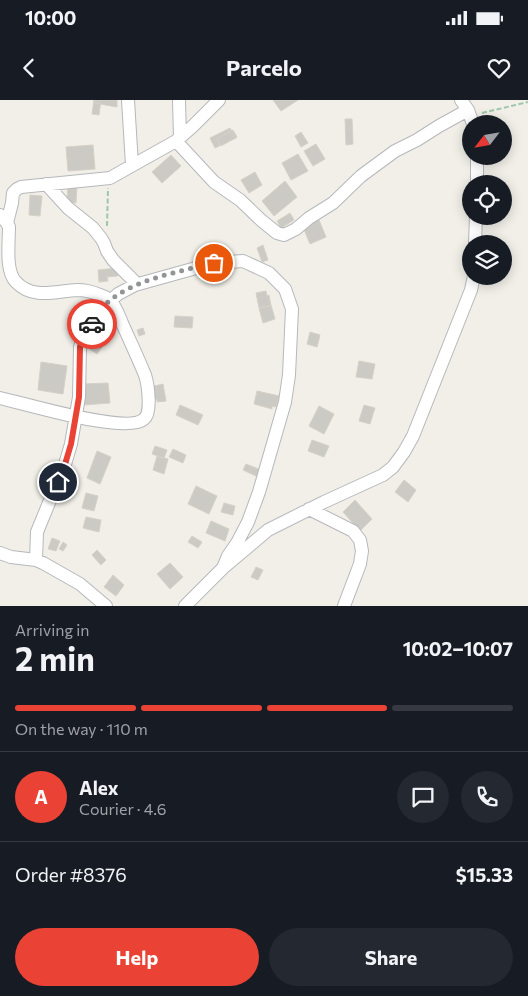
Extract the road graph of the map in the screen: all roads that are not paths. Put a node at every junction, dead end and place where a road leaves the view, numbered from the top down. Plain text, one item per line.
1 (128, 100) edge
2 (179, 100) edge
3 (219, 100) edge
4 (468, 113) edge
5 (178, 139) junction
6 (132, 165) junction
7 (46, 184) junction
8 (4, 219) edge
9 (137, 284) junction
10 (472, 285) edge
11 (110, 300) junction
12 (0, 398) edge
13 (76, 418) junction
14 (309, 509) junction
15 (0, 553) edge
16 (36, 560) junction
17 (223, 568) junction
18 (106, 606) edge
19 (185, 606) edge
20 (344, 606) edge

1 - 6 street
2 - 5 street
3 - 5 street
4 - 5 street
5 - 6 street
6 - 7 street
7 - 8 street
7 - 9 street
8 - 11 street
9 - 11 street
9 - 17 street
10 - 14 street
11 - 13 street
11 - 13 street
12 - 13 street
13 - 16 street
14 - 17 street
14 - 20 street
15 - 16 street
16 - 18 street
17 - 19 street

